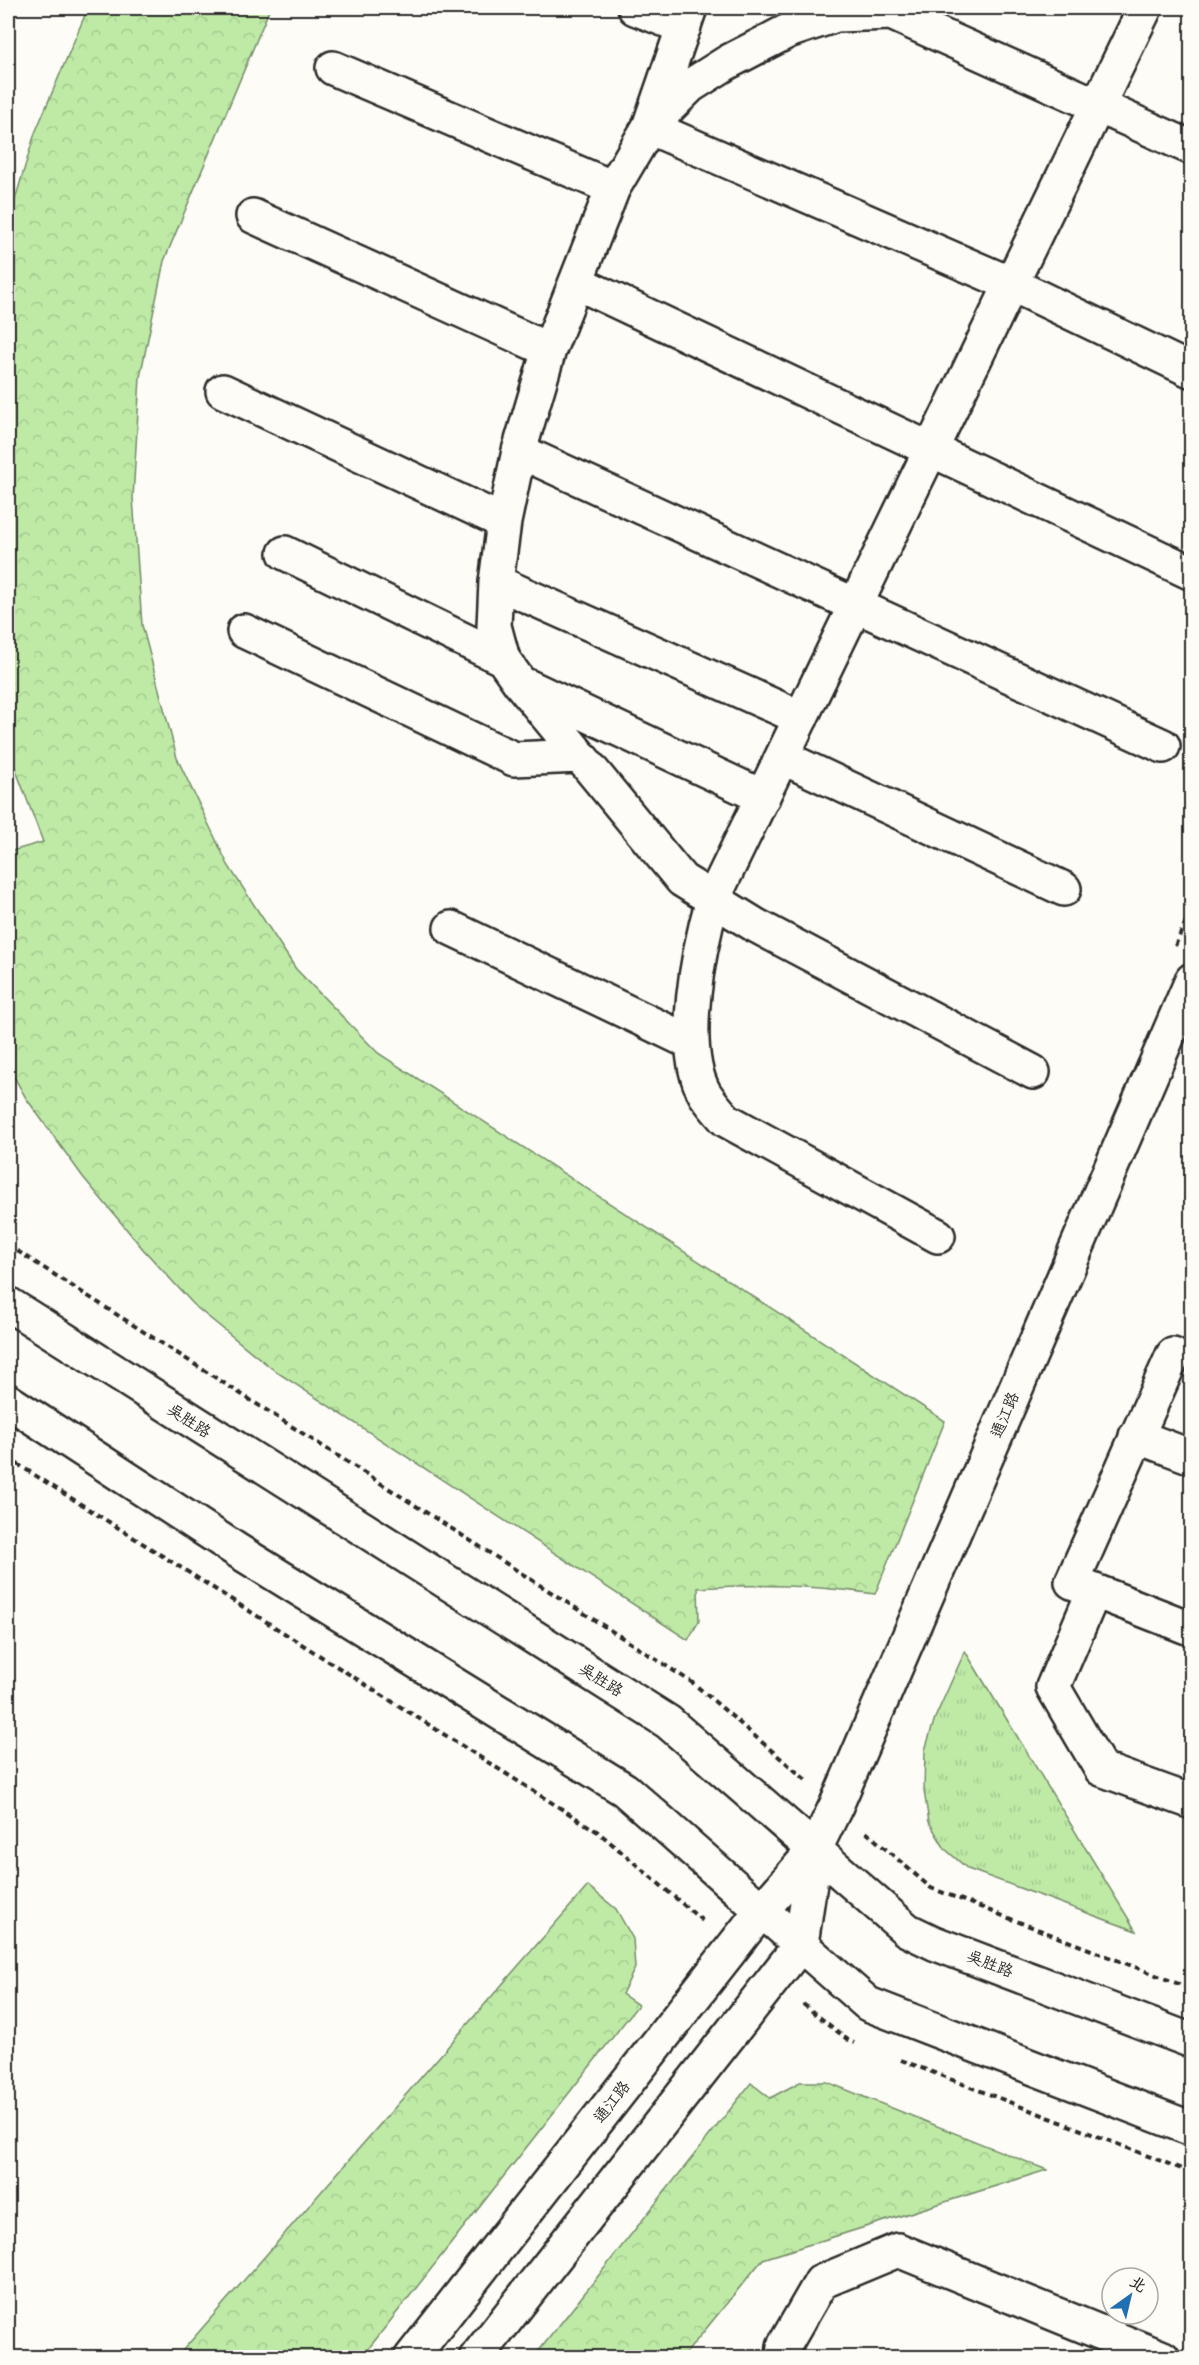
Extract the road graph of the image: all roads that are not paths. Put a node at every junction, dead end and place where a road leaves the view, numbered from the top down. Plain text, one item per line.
1 (635, 8) edge
2 (1144, 8) edge
3 (887, 10) edge
4 (687, 17) edge
5 (333, 68) dead end
6 (1098, 106) junction
7 (649, 127) junction
8 (1191, 148) edge
9 (613, 188) junction
10 (253, 216) dead end
11 (576, 282) junction
12 (1011, 284) junction
13 (549, 350) junction
14 (1191, 371) edge
15 (223, 391) dead end
16 (931, 449) junction
17 (519, 452) junction
18 (504, 522) junction
19 (285, 553) dead end
20 (1191, 573) edge
21 (496, 582) junction
22 (856, 605) junction
23 (244, 631) dead end
24 (511, 671) junction
25 (801, 718) junction
26 (1163, 746) dead end
27 (579, 756) junction
28 (782, 757) junction
29 (763, 797) junction
30 (1064, 890) dead end
31 (713, 898) junction
32 (451, 928) dead end
33 (1191, 980) edge
34 (692, 1043) junction
35 (1033, 1072) dead end
36 (938, 1236) dead end
37 (8, 1304) edge
38 (1170, 1354) edge
39 (8, 1401) edge
40 (1136, 1436) junction
41 (1191, 1457) edge
42 (1094, 1591) junction
43 (1191, 1629) edge
44 (1191, 1802) edge
45 (815, 1849) junction
46 (762, 1910) junction
47 (801, 1944) junction
48 (1191, 2041) edge
49 (1191, 2129) edge
50 (411, 2358) edge
51 (476, 2358) edge
52 (783, 2358) edge
53 (1163, 2358) edge

1 - 4 street
2 - 6 street
3 - 6 street
3 - 7 street
4 - 7 street
5 - 9 street
6 - 8 street
6 - 12 street
7 - 9 street
7 - 12 street
9 - 11 street
10 - 13 street
11 - 13 street
11 - 16 street
12 - 14 street
12 - 16 street
13 - 17 street
15 - 18 street
16 - 20 street
16 - 22 street
17 - 18 street
17 - 22 street
18 - 21 street
19 - 24 street
21 - 24 street
21 - 25 street
22 - 25 street
22 - 26 street
23 - 27 street
24 - 27 street
24 - 29 street
25 - 28 street
27 - 31 street
28 - 29 street
28 - 30 street
29 - 31 street
31 - 34 street
31 - 35 street
32 - 34 street
33 - 45 street, 通江路
34 - 36 street
37 - 45 street, 吴胜路
38 - 40 street
39 - 46 street
40 - 41 street
40 - 42 street
42 - 43 street
42 - 44 street
45 - 46 street, 通江路
45 - 47 street, 通江路
45 - 48 street, 吴胜路
46 - 47 street
46 - 50 street, 通江路
47 - 49 street
47 - 51 street, 通江路
52 - 53 street

